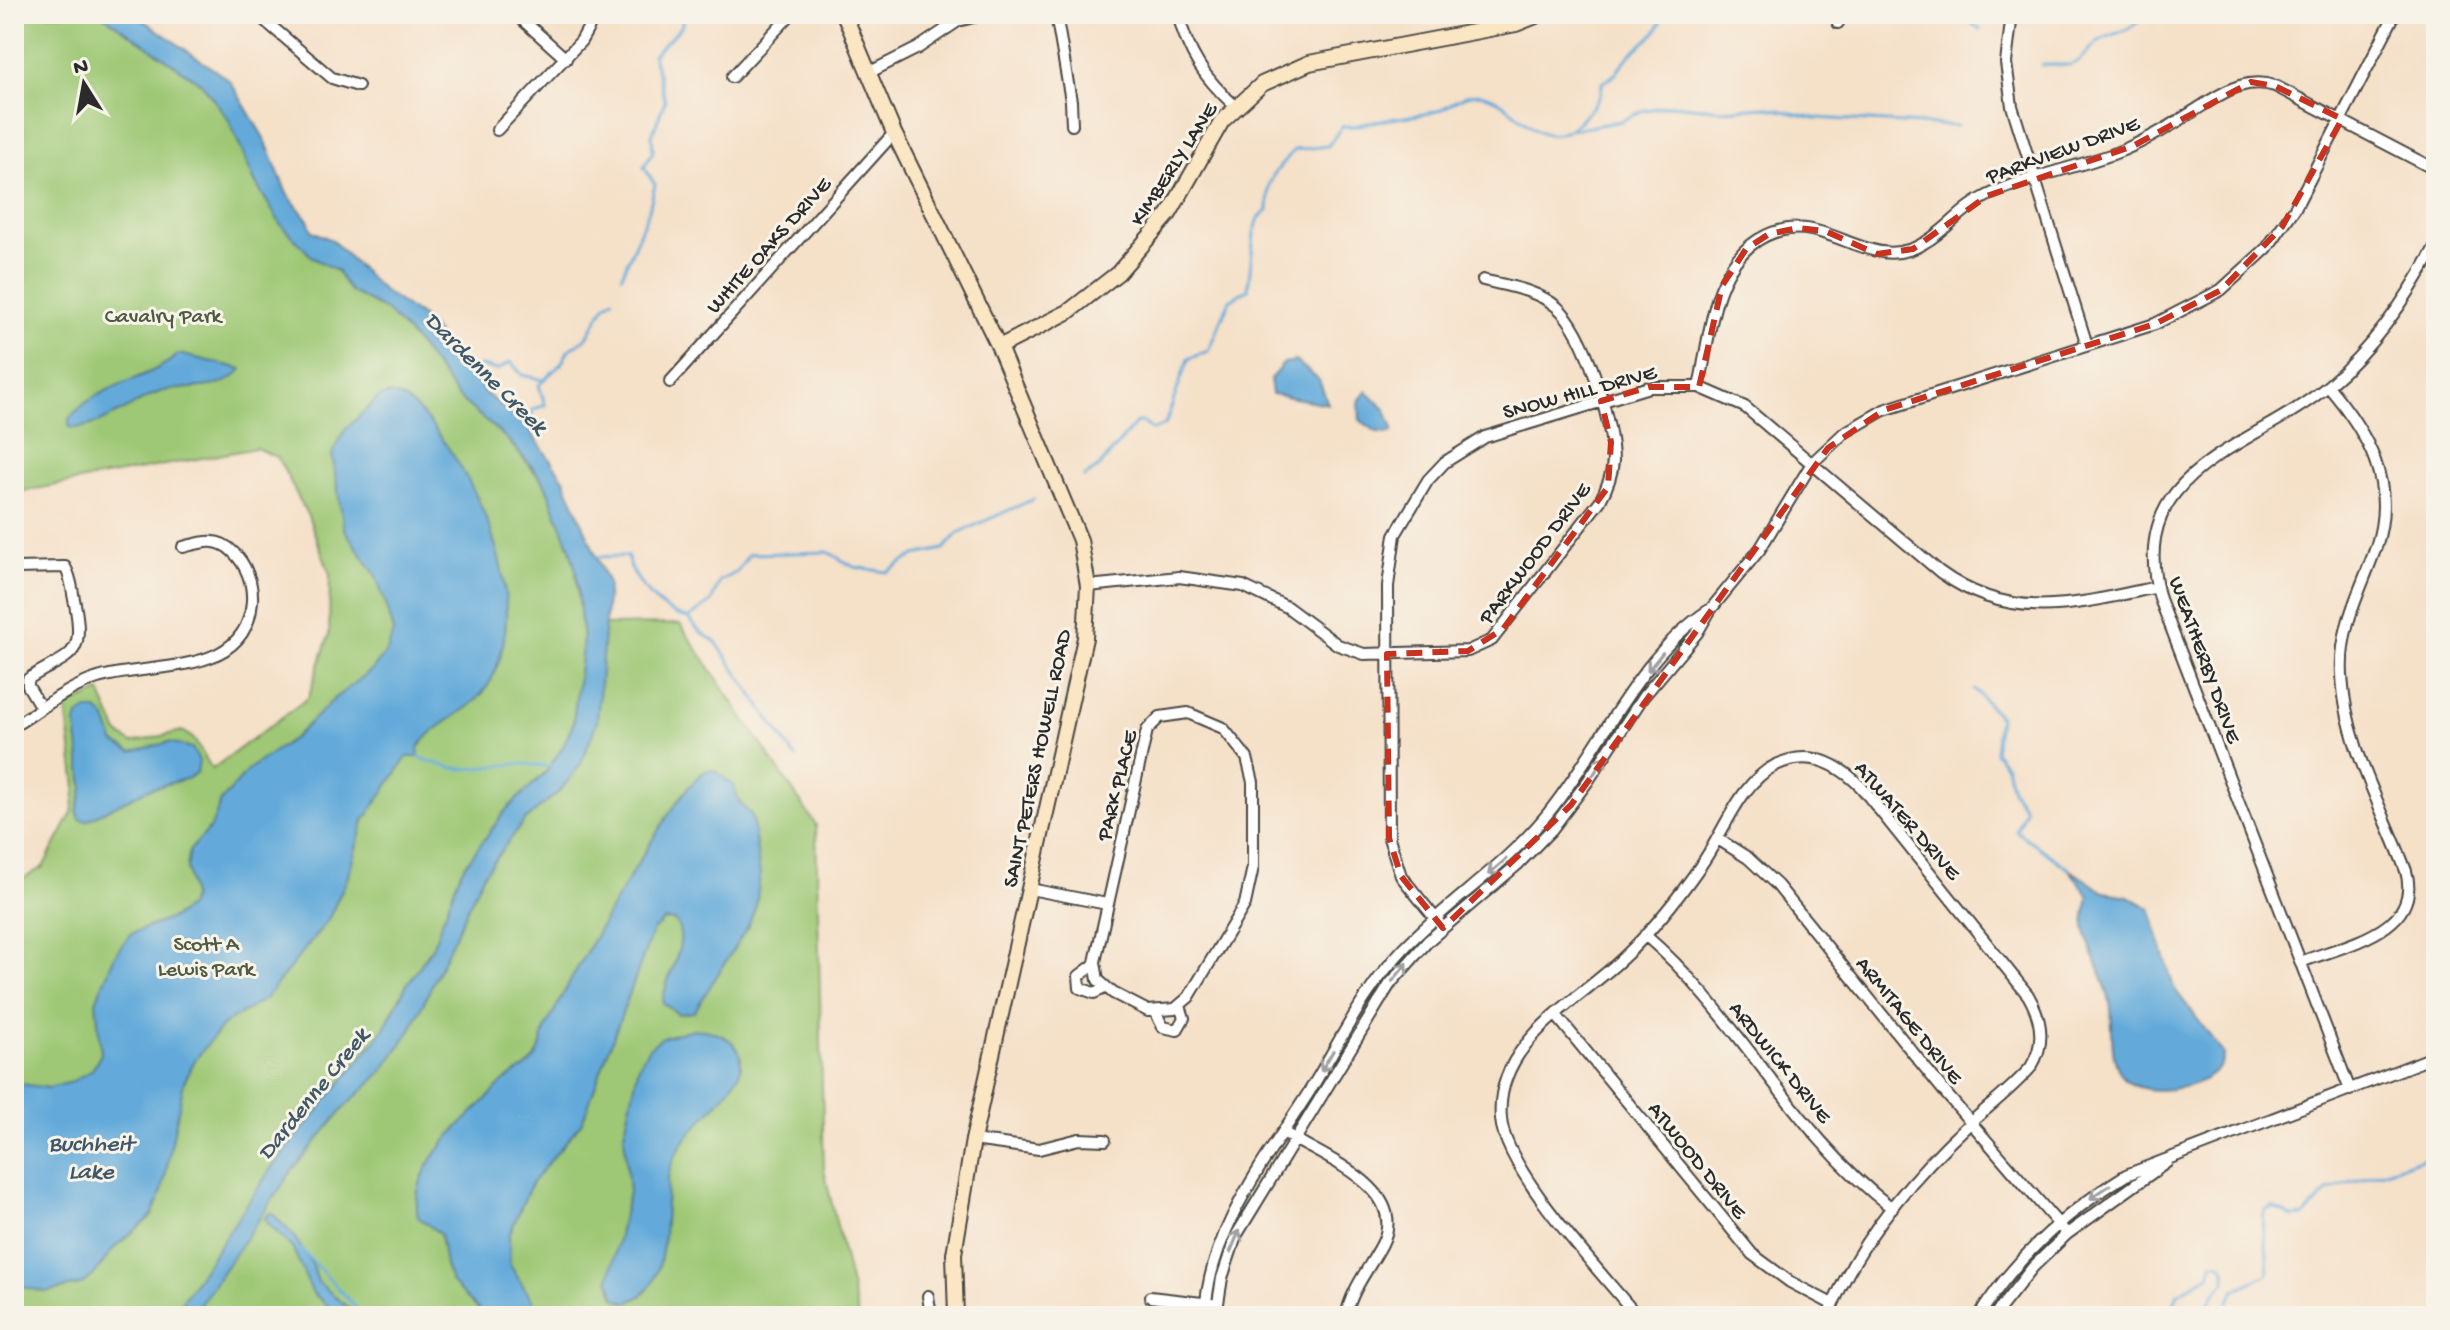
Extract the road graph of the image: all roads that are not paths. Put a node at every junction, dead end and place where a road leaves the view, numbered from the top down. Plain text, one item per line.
1 (257, 14) edge
2 (516, 14) edge
3 (596, 14) edge
4 (791, 14) edge
5 (844, 14) edge
6 (1030, 14) edge
7 (1056, 14) edge
8 (1178, 14) edge
9 (1541, 14) edge
10 (2012, 14) edge
11 (2395, 14) edge
12 (566, 59) junction
13 (868, 73) junction
14 (732, 77) dead end
15 (358, 86) dead end
16 (1235, 106) junction
17 (2342, 119) junction
18 (1072, 125) dead end
19 (497, 130) dead end
20 (894, 133) junction
21 (2436, 170) edge
22 (2035, 178) junction
23 (2436, 245) edge
24 (1483, 280) dead end
25 (2087, 345) junction
26 (999, 347) junction
27 (670, 382) dead end
28 (2328, 386) junction
29 (1699, 387) junction
30 (1601, 401) junction
31 (1812, 463) junction
32 (183, 547) dead end
33 (14, 568) edge
34 (1088, 586) junction
35 (2157, 587) junction
36 (1711, 609) junction
37 (1387, 654) junction
38 (40, 706) junction
39 (14, 726) edge
40 (1561, 797) junction
41 (1571, 805) junction
42 (1718, 839) junction
43 (1030, 889) junction
44 (1107, 904) junction
45 (1439, 924) junction
46 (1645, 935) junction
47 (2301, 962) junction
48 (1095, 964) junction
49 (1105, 988) junction
50 (1180, 1006) junction
51 (1156, 1013) junction
52 (1556, 1015) junction
53 (2436, 1056) edge
54 (2350, 1090) junction
55 (1971, 1122) junction
56 (1283, 1132) junction
57 (1294, 1139) junction
58 (973, 1140) junction
59 (1105, 1140) dead end
60 (2170, 1160) junction
61 (1892, 1208) junction
62 (2059, 1224) junction
63 (2067, 1234) junction
64 (928, 1296) dead end
65 (1150, 1297) dead end
66 (1211, 1304) junction
67 (1832, 1304) junction
68 (931, 1316) edge
69 (956, 1316) edge
70 (1205, 1316) edge
71 (1216, 1316) edge
72 (1346, 1316) edge
73 (1637, 1316) edge
74 (1828, 1316) edge
75 (1979, 1316) edge
76 (1994, 1316) edge

1 - 15 street
2 - 12 street
3 - 12 street
4 - 14 street
5 - 13 main road, SAINT PETERS HOWELL ROAD
6 - 13 street
7 - 18 street
8 - 16 street
9 - 16 main road, KIMBERLY LANE
10 - 22 street
11 - 17 street
12 - 19 street
13 - 20 main road, SAINT PETERS HOWELL ROAD
16 - 26 main road, KIMBERLY LANE
17 - 21 street, PARKVIEW DRIVE
17 - 22 street, PARKVIEW DRIVE
17 - 25 street
20 - 26 main road, SAINT PETERS HOWELL ROAD
20 - 27 street, WHITE OAKS DRIVE
22 - 25 street
22 - 29 street, PARKVIEW DRIVE
23 - 28 street, WEATHERBY DRIVE
24 - 30 street, PARKWOOD DRIVE
25 - 31 street
26 - 34 main road, SAINT PETERS HOWELL ROAD
28 - 35 street, WEATHERBY DRIVE
28 - 47 street
29 - 30 street, SNOW HILL DRIVE
29 - 31 street, SNOW HILL DRIVE
30 - 37 street, SNOW HILL DRIVE
30 - 37 street, PARKWOOD DRIVE
31 - 35 street, SNOW HILL DRIVE
31 - 36 street
32 - 38 street
33 - 38 street
34 - 37 street, PARKWOOD DRIVE
34 - 43 main road, SAINT PETERS HOWELL ROAD
35 - 47 street, WEATHERBY DRIVE
36 -> 40 street
41 -> 36 street
37 - 45 street, SNOW HILL DRIVE
38 - 39 street
40 - 41 street
40 -> 45 street
41 - 45 street
42 - 46 street, ATWATER DRIVE
42 - 55 street, ARMITAGE DRIVE
42 - 55 street, ATWATER DRIVE
43 - 44 street
43 - 58 main road, SAINT PETERS HOWELL ROAD
44 - 48 street, PARK PLACE
44 - 50 street, PARK PLACE
45 -> 56 street
57 -> 45 street
46 - 52 street, ATWATER DRIVE
46 - 61 street, ARDWICK DRIVE
47 - 54 street, WEATHERBY DRIVE
48 - 49 street
48 - 49 street, PARK PLACE
49 - 51 street, PARK PLACE
50 - 51 street
50 - 51 street, PARK PLACE
52 - 67 street, ATWOOD DRIVE
52 - 73 street, ATWATER DRIVE
53 - 54 street
54 - 60 street
55 - 61 street, ATWATER DRIVE
55 - 62 street, ARMITAGE DRIVE
56 - 57 street
56 - 66 street
66 -> 57 street
57 - 72 street
58 - 59 street
58 - 69 main road, SAINT PETERS HOWELL ROAD
60 -> 62 street
60 - 63 street
61 - 67 street, ATWATER DRIVE
62 - 63 street, ARMITAGE DRIVE
62 - 75 street
63 - 76 street
64 - 68 street
65 - 66 street
66 - 70 street
66 - 71 street
67 - 74 street, ATWATER DRIVE

